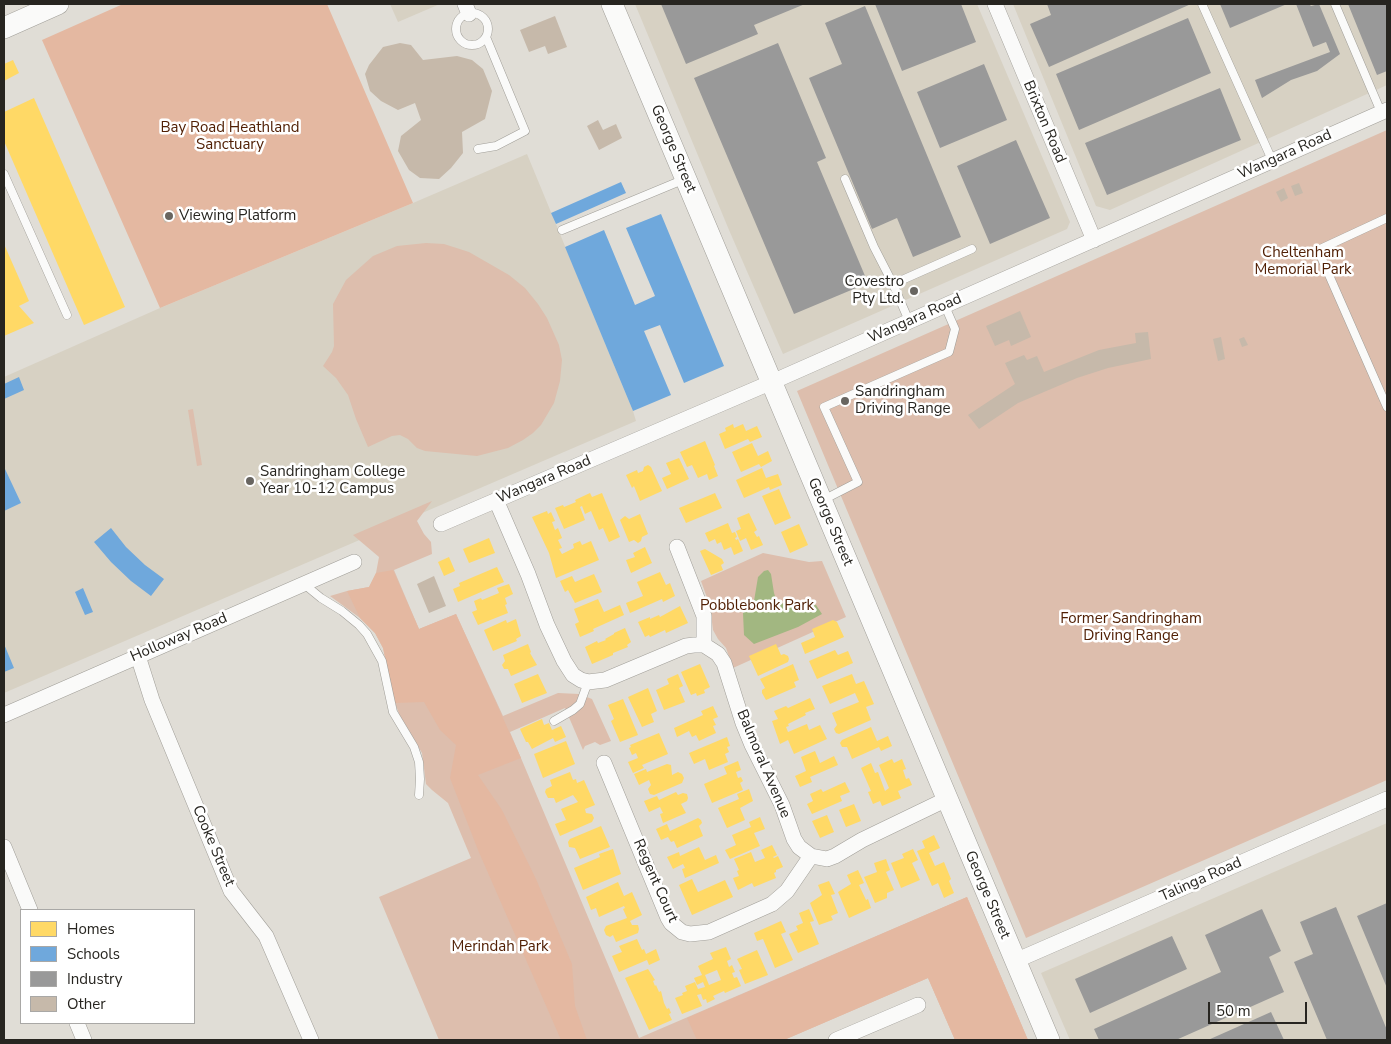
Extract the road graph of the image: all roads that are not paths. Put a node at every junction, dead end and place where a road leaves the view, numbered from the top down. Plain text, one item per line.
1 (58, 4) edge
2 (612, 4) edge
3 (994, 4) edge
4 (1202, 4) edge
5 (1336, 4) edge
6 (467, 9) edge
7 (4, 28) edge
8 (486, 37) junction
9 (1384, 111) edge
10 (478, 150) dead end
11 (1272, 160) junction
12 (4, 174) edge
13 (685, 178) junction
14 (845, 179) dead end
15 (1387, 218) edge
16 (562, 230) dead end
17 (1094, 240) junction
18 (972, 249) dead end
19 (893, 284) junction
20 (945, 306) junction
21 (67, 315) dead end
22 (909, 321) junction
23 (772, 382) junction
24 (1387, 407) edge
25 (496, 500) junction
26 (821, 501) junction
27 (441, 524) dead end
28 (677, 547) dead end
29 (354, 562) dead end
30 (304, 584) junction
31 (704, 645) junction
32 (134, 658) junction
33 (588, 682) junction
34 (4, 715) edge
35 (554, 721) dead end
36 (604, 763) dead end
37 (419, 795) dead end
38 (1387, 798) edge
39 (947, 799) junction
40 (4, 847) edge
41 (811, 856) junction
42 (30, 909) edge
43 (1015, 961) junction
44 (918, 1005) dead end
45 (77, 1024) edge
46 (84, 1040) edge
47 (311, 1040) edge
48 (836, 1040) edge
49 (1049, 1040) edge

1 - 7 street
2 - 13 street, George Street
3 - 17 street, Brixton Road
4 - 11 lane
5 - 9 lane
6 - 8 lane
6 - 8 lane
8 - 10 lane
9 - 11 street, Wangara Road
11 - 17 street, Wangara Road
12 - 21 lane
13 - 16 lane
13 - 23 street, George Street
14 - 19 lane
15 - 24 lane
17 - 20 street, Wangara Road
18 - 19 lane
19 - 22 lane
20 - 22 street, Wangara Road
20 - 26 lane
22 - 23 street, Wangara Road
23 - 25 street, Wangara Road
23 - 26 street, George Street
25 - 27 street, Wangara Road
25 - 33 street
26 - 39 street, George Street
28 - 31 street
29 - 30 street, Holloway Road
30 - 32 street, Holloway Road
30 - 37 lane
31 - 33 street
31 - 41 street, Balmoral Avenue
32 - 34 street, Holloway Road
32 - 47 street, Cooke Street
33 - 35 lane
36 - 41 street, Regent Court
38 - 43 street, Talinga Road
39 - 41 street
39 - 43 street, George Street
40 - 42 street
43 - 49 street, George Street
44 - 48 street
45 - 46 street

